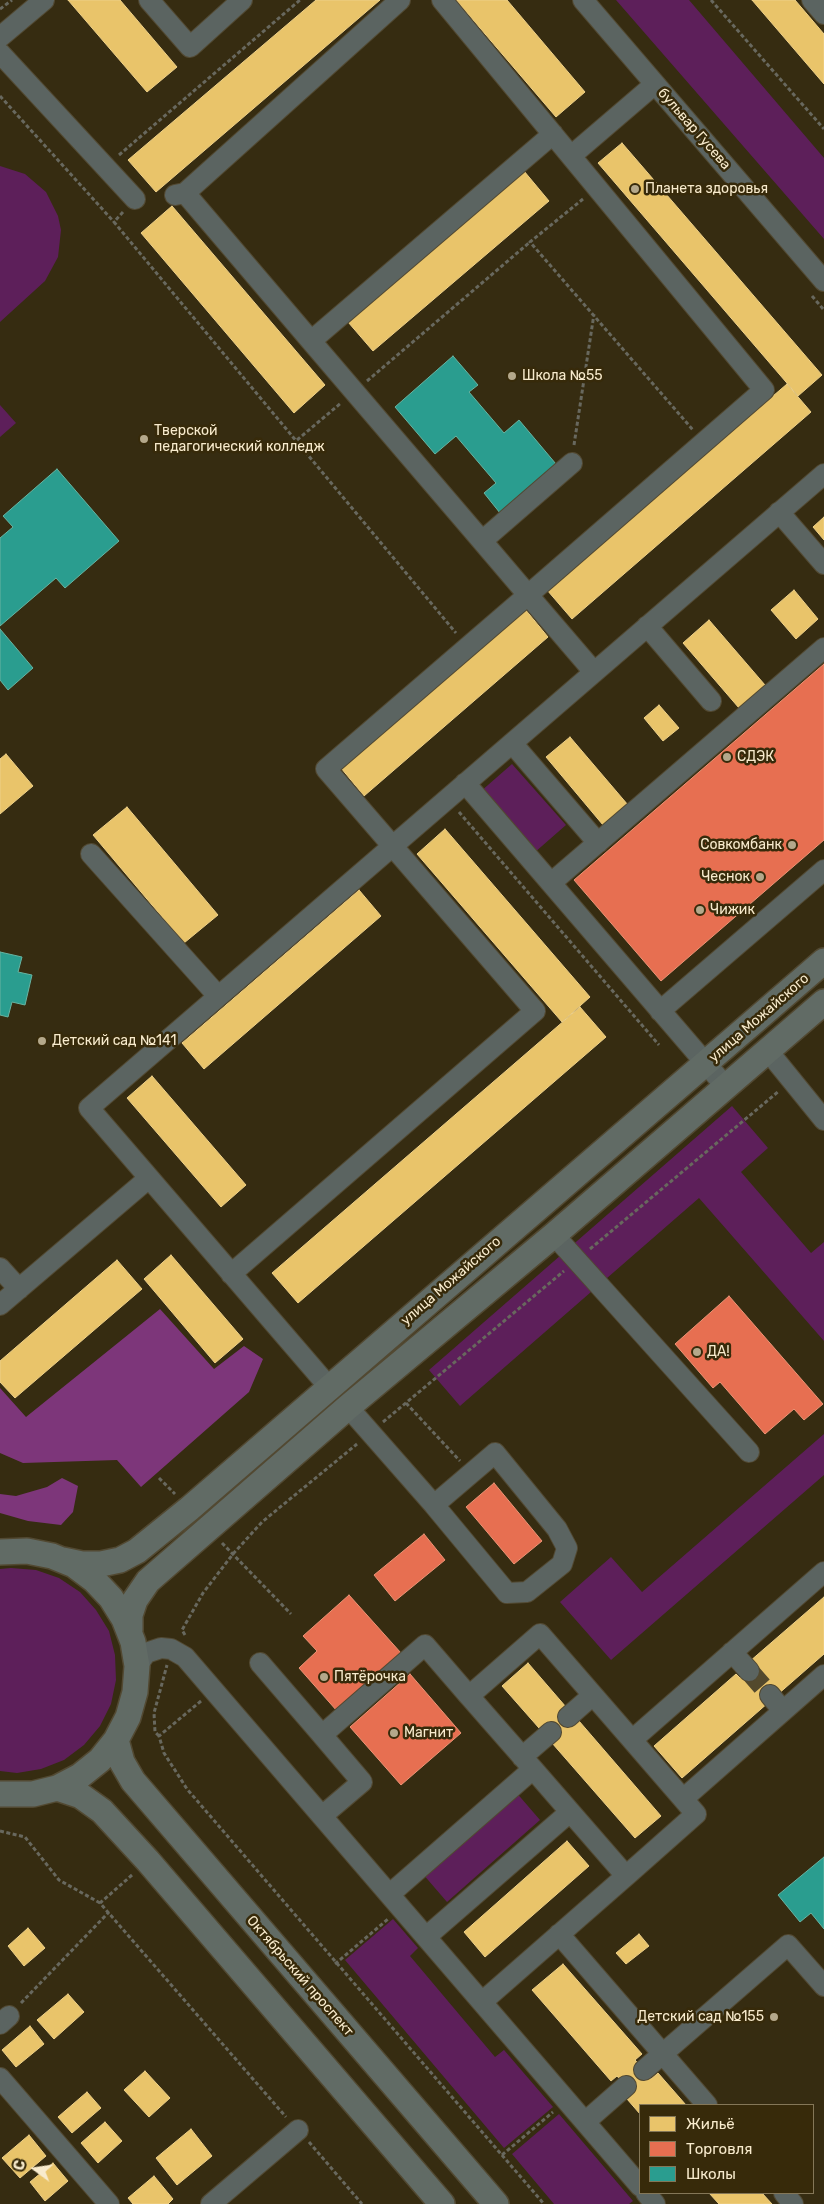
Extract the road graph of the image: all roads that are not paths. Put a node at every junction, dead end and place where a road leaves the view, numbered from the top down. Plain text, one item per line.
1 (44, 0) edge
2 (149, 0) edge
3 (242, 0) edge
4 (400, 0) edge
5 (442, 0) edge
6 (583, 0) edge
7 (812, 0) edge
8 (824, 14) edge
9 (0, 37) edge
10 (0, 53) edge
11 (655, 84) junction
12 (553, 134) junction
13 (571, 156) junction
14 (135, 199) road end
15 (824, 281) edge
16 (311, 341) junction
17 (572, 463) road end
18 (824, 474) edge
19 (779, 512) junction
20 (482, 541) junction
21 (824, 564) edge
22 (528, 594) junction
23 (647, 626) junction
24 (824, 648) edge
25 (594, 672) junction
26 (711, 701) dead end
27 (512, 743) junction
28 (465, 783) junction
29 (598, 843) junction
30 (392, 846) junction
31 (91, 854) dead end
32 (824, 870) edge
33 (551, 884) junction
34 (824, 962) edge
35 (218, 996) junction
36 (824, 1002) edge
37 (660, 1011) junction
38 (768, 1051) junction
39 (706, 1063) junction
40 (726, 1087) junction
41 (821, 1111) edge
42 (149, 1178) junction
43 (554, 1235) junction
44 (0, 1268) edge
45 (231, 1274) junction
46 (19, 1289) junction
47 (0, 1306) edge
48 (329, 1387) junction
49 (348, 1407) junction
50 (750, 1452) dead end
51 (434, 1505) junction
52 (0, 1552) edge
53 (63, 1560) junction
54 (824, 1572) edge
55 (130, 1630) junction
56 (732, 1652) junction
57 (260, 1663) dead end
58 (137, 1666) junction
59 (749, 1671) tunnel mouth
60 (824, 1675) edge
61 (593, 1695) junction
62 (770, 1695) tunnel mouth
63 (469, 1696) junction
64 (783, 1711) junction
65 (568, 1717) dead end
66 (551, 1732) dead end
67 (322, 1735) junction
68 (116, 1740) junction
69 (632, 1740) junction
70 (528, 1763) junction
71 (57, 1788) junction
72 (0, 1794) edge
73 (683, 1799) junction
74 (570, 1812) junction
75 (322, 1816) junction
76 (626, 1876) junction
77 (396, 1901) junction
78 (559, 1934) junction
79 (426, 1937) junction
80 (824, 1986) edge
81 (482, 2002) junction
82 (663, 2054) junction
83 (644, 2070) dead end
84 (0, 2078) edge
85 (626, 2086) dead end
86 (706, 2104) edge
87 (585, 2122) junction
88 (298, 2130) road end
89 (639, 2185) edge
90 (647, 2194) edge
91 (785, 2194) edge
92 (110, 2204) edge
93 (211, 2204) edge
94 (442, 2204) edge
95 (496, 2204) edge
96 (655, 2204) edge
97 (793, 2204) edge

1 - 9 street
2 - 3 street
4 - 16 street
5 - 12 street
6 - 11 street, бульвар Гусева
7 - 8 street
10 - 14 street
11 - 13 street
11 - 15 street, бульвар Гусева
12 - 13 street
12 - 16 street
13 - 22 street
16 - 20 street
17 - 20 street
18 - 19 street
19 - 21 street
19 - 23 street
20 - 22 street
22 - 25 street
22 - 30 street
23 - 25 street
23 - 26 street
24 - 29 street
25 - 27 street
27 - 28 street
27 - 29 street
28 - 30 street
28 - 33 street
29 - 33 street
30 - 35 street
30 - 45 street
31 - 35 street
32 - 37 street
33 - 37 street
34 - 39 main road, улица Можайского
35 - 42 street
36 - 38 main road
37 - 39 street
38 - 40 main road
38 - 41 street
39 - 40 street
39 - 48 main road, улица Можайского
40 - 43 main road
42 - 45 street
42 - 46 street
43 - 49 main road
43 - 50 street
44 - 46 street
45 - 48 street
46 - 47 street
48 - 53 main road, улица Можайского
49 - 51 street
49 - 55 main road
51 - 51 street
52 - 53 main road
53 - 55 main road
54 - 56 street
55 - 58 main road
56 - 59 street
56 - 69 street
57 - 67 street
58 - 68 main road
58 - 75 street
60 - 64 street
61 - 63 street
61 - 65 street
61 - 69 street
62 - 64 street
63 - 67 street
63 - 70 street
64 - 73 street
66 - 70 street
67 - 75 street
68 - 71 main road
68 - 95 main road, Октябрьский проспект
69 - 73 street
70 - 74 street
70 - 77 street
71 - 72 main road
71 - 94 main road
73 - 76 street
74 - 76 street
74 - 79 street
75 - 77 street
76 - 78 street
77 - 79 street
78 - 81 street
78 - 82 street
79 - 81 street
80 - 82 street
81 - 87 street
82 - 83 street
82 - 86 street
84 - 92 street
85 - 87 street
87 - 89 street
88 - 93 street
90 - 96 street
91 - 97 street

